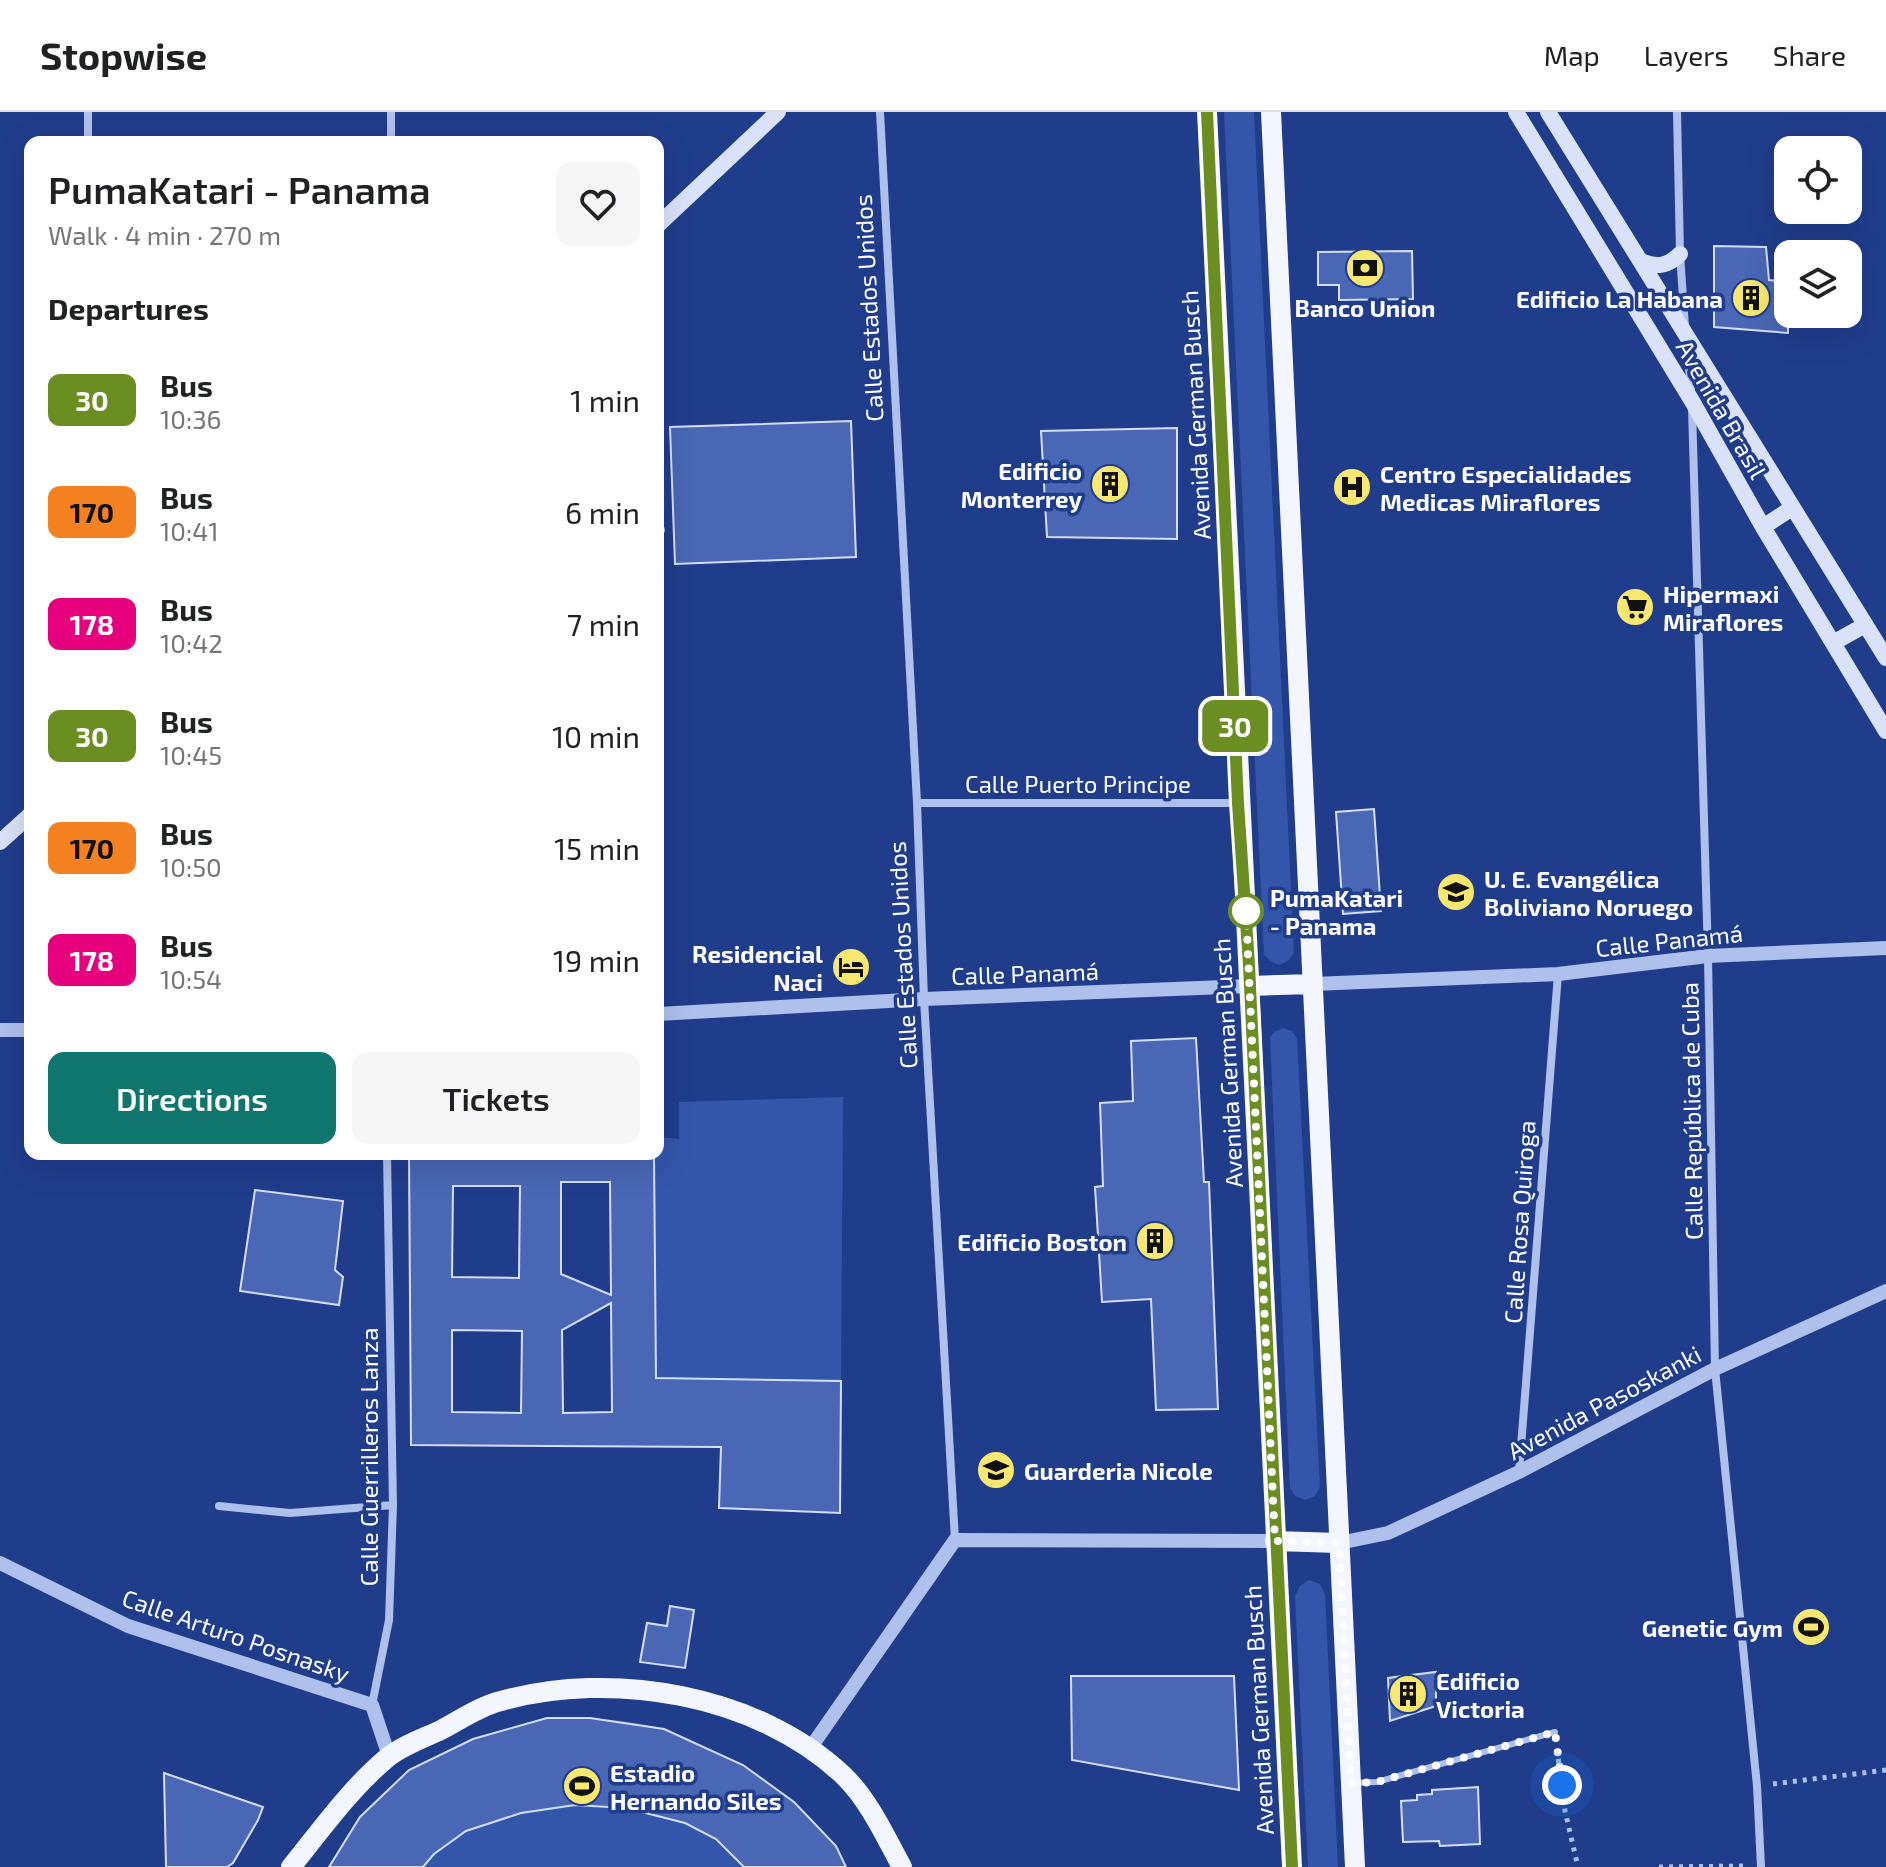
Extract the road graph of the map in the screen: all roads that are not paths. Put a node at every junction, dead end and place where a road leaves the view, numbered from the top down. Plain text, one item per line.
1 (88, 112) edge
2 (391, 112) edge
3 (778, 112) edge
4 (880, 112) edge
5 (1207, 112) edge
6 (1271, 112) edge
7 (1516, 112) edge
8 (1677, 112) edge
9 (1551, 118) edge
10 (88, 136) edge
11 (391, 136) edge
12 (1532, 138) junction
13 (664, 219) edge
14 (1621, 230) junction
15 (1596, 244) junction
16 (1680, 254) junction
17 (1641, 261) junction
18 (1686, 334) junction
19 (1692, 401) junction
20 (1792, 508) junction
21 (1763, 527) junction
22 (1865, 625) junction
23 (1833, 643) junction
24 (1886, 658) edge
25 (1886, 731) edge
26 (917, 803) junction
27 (1238, 803) junction
28 (24, 820) edge
29 (0, 842) edge
30 (1886, 948) edge
31 (1708, 956) junction
32 (1558, 974) junction
33 (1313, 984) junction
34 (1250, 986) junction
35 (924, 999) junction
36 (664, 1014) edge
37 (0, 1030) edge
38 (24, 1030) edge
39 (387, 1160) edge
40 (1886, 1291) edge
41 (1715, 1369) junction
42 (1519, 1472) junction
43 (393, 1505) junction
44 (219, 1506) dead end
45 (955, 1540) junction
46 (1275, 1541) junction
47 (1339, 1543) junction
48 (0, 1563) edge
49 (372, 1705) junction
50 (1555, 1732) road end
51 (809, 1750) junction
52 (389, 1756) junction
53 (1351, 1783) junction
54 (1761, 1866) edge
55 (291, 1867) edge
56 (902, 1867) edge
57 (1292, 1867) edge
58 (1355, 1867) edge

1 - 10 street
2 - 11 street
3 - 13 main road
4 - 26 street, Calle Estados Unidos
5 - 27 main road, Avenida German Busch
6 - 33 main road
7 - 12 main road, Avenida Brasil
8 - 16 street, Calle República de Cuba
9 - 12 main road
9 - 14 main road, Avenida Brasil
12 - 15 main road, Avenida Brasil
14 - 15 main road
14 - 17 main road, Avenida Brasil
15 - 19 main road, Avenida Brasil
16 - 17 main road
16 - 18 street, Calle República de Cuba
17 - 18 main road, Avenida Brasil
18 - 19 street, Calle República de Cuba
18 - 20 main road, Avenida Brasil
19 - 21 main road, Avenida Brasil
19 - 31 street, Calle República de Cuba
20 - 21 main road
20 - 22 main road, Avenida Brasil
21 - 23 main road, Avenida Brasil
22 - 23 main road
22 - 24 main road, Avenida Brasil
23 - 25 main road, Avenida Brasil
26 - 27 street, Calle Puerto Principe
26 - 35 street, Calle Estados Unidos
27 - 34 main road, Avenida German Busch
28 - 29 main road
30 - 31 street, Calle Panamá
31 - 32 street, Calle Panamá
31 - 41 street, Calle República de Cuba
32 - 33 street, Calle Panamá
32 - 42 street, Calle Rosa Quiroga
33 - 34 main road
33 - 47 main road
34 - 35 street, Calle Panamá
34 - 46 main road, Avenida German Busch
35 - 36 street, Calle Panamá
35 - 45 street, Calle Estados Unidos
37 - 38 street
39 - 43 street, Calle Guerrilleros Lanza
40 - 41 street, Avenida Pasoskanki
41 - 42 street, Avenida Pasoskanki
41 - 54 street, Calle República de Cuba
42 - 47 street, Avenida Pasoskanki
43 - 44 street
43 - 49 street, Calle Guerrilleros Lanza
45 - 46 street
45 - 51 street
46 - 47 main road
46 - 57 main road, Avenida German Busch
47 - 53 main road
48 - 49 street, Calle Arturo Posnasky
49 - 52 street, Calle Guerrilleros Lanza
50 - 53 lane
51 - 52 main road
51 - 56 main road
52 - 55 main road
53 - 58 main road

